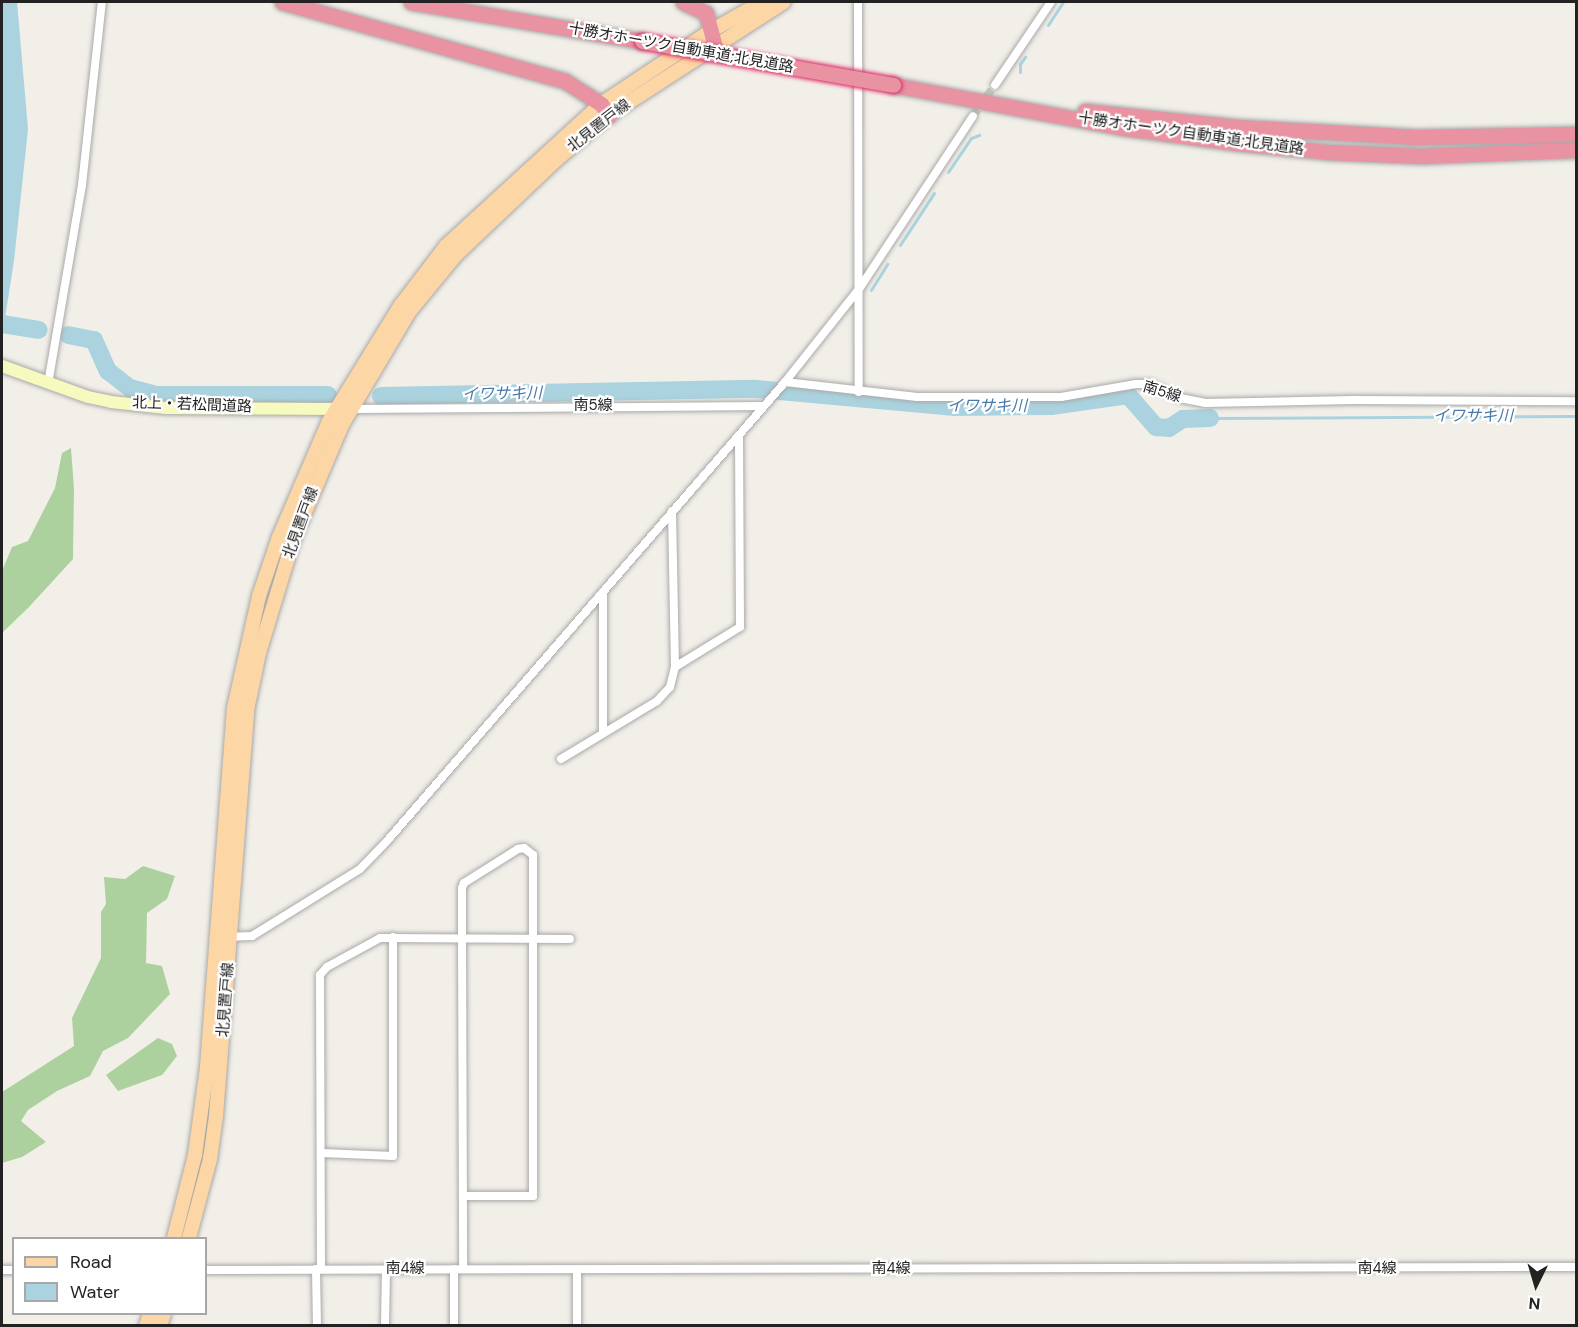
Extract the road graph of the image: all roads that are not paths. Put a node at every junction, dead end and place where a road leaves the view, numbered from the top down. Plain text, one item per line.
1 (102, 2) edge
2 (282, 2) edge
3 (411, 2) edge
4 (683, 2) edge
5 (762, 2) edge
6 (784, 2) edge
7 (858, 2) edge
8 (1051, 2) edge
9 (713, 38) junction
10 (995, 86) tunnel mouth
11 (951, 95) junction
12 (605, 110) junction
13 (973, 116) tunnel mouth
14 (1576, 134) edge
15 (1576, 150) edge
16 (859, 289) junction
17 (2, 366) edge
18 (43, 382) junction
19 (779, 388) junction
20 (859, 392) junction
21 (1576, 401) edge
22 (763, 406) junction
23 (336, 408) junction
24 (351, 409) junction
25 (740, 435) junction
26 (672, 511) junction
27 (603, 592) junction
28 (675, 667) junction
29 (603, 732) junction
30 (561, 759) dead end
31 (216, 936) junction
32 (393, 937) junction
33 (462, 937) junction
34 (230, 938) junction
35 (533, 938) junction
36 (570, 939) dead end
37 (322, 1153) junction
38 (463, 1196) junction
39 (174, 1237) edge
40 (190, 1237) edge
41 (1576, 1267) edge
42 (318, 1269) junction
43 (386, 1269) junction
44 (458, 1269) junction
45 (577, 1269) junction
46 (207, 1270) edge
47 (317, 1326) edge
48 (385, 1326) edge
49 (454, 1326) edge
50 (577, 1326) edge

1 - 18 street
2 - 12 highway
3 - 11 highway, 十勝オホーツク自動車道;北見道路, bridge
4 - 9 highway
5 - 9 main road, 北見置戸線
6 - 9 main road, 北見置戸線
7 - 16 street
8 - 10 street
9 - 12 main road, 北見置戸線
11 - 14 highway, 十勝オホーツク自動車道;北見道路
11 - 15 highway, 十勝オホーツク自動車道;北見道路
12 - 23 main road, 北見置戸線
12 - 24 main road, 北見置戸線
13 - 16 street
16 - 19 street
16 - 20 street
17 - 18 street, 北上・若松間道路
18 - 23 street, 北上・若松間道路
19 - 20 street, 南5線
19 - 22 street
20 - 21 street, 南5線
22 - 24 street, 南5線
22 - 25 street
23 - 24 street, 北上・若松間道路
23 - 31 main road, 北見置戸線
24 - 34 main road, 北見置戸線
25 - 26 street
25 - 28 street
26 - 27 street
26 - 28 street
27 - 29 street
27 - 34 street
28 - 29 street
29 - 30 street
31 - 34 street
31 - 39 main road, 北見置戸線
32 - 33 street
32 - 37 street
32 - 37 street
33 - 35 street
33 - 35 street
33 - 38 street
34 - 40 main road, 北見置戸線
35 - 36 street
35 - 38 street
37 - 42 street
38 - 44 street
41 - 45 street, 南4線
42 - 43 street, 南4線
42 - 46 street, 南4線
42 - 47 street
43 - 44 street, 南4線
43 - 48 street
44 - 45 street, 南4線
44 - 49 street
45 - 50 street

